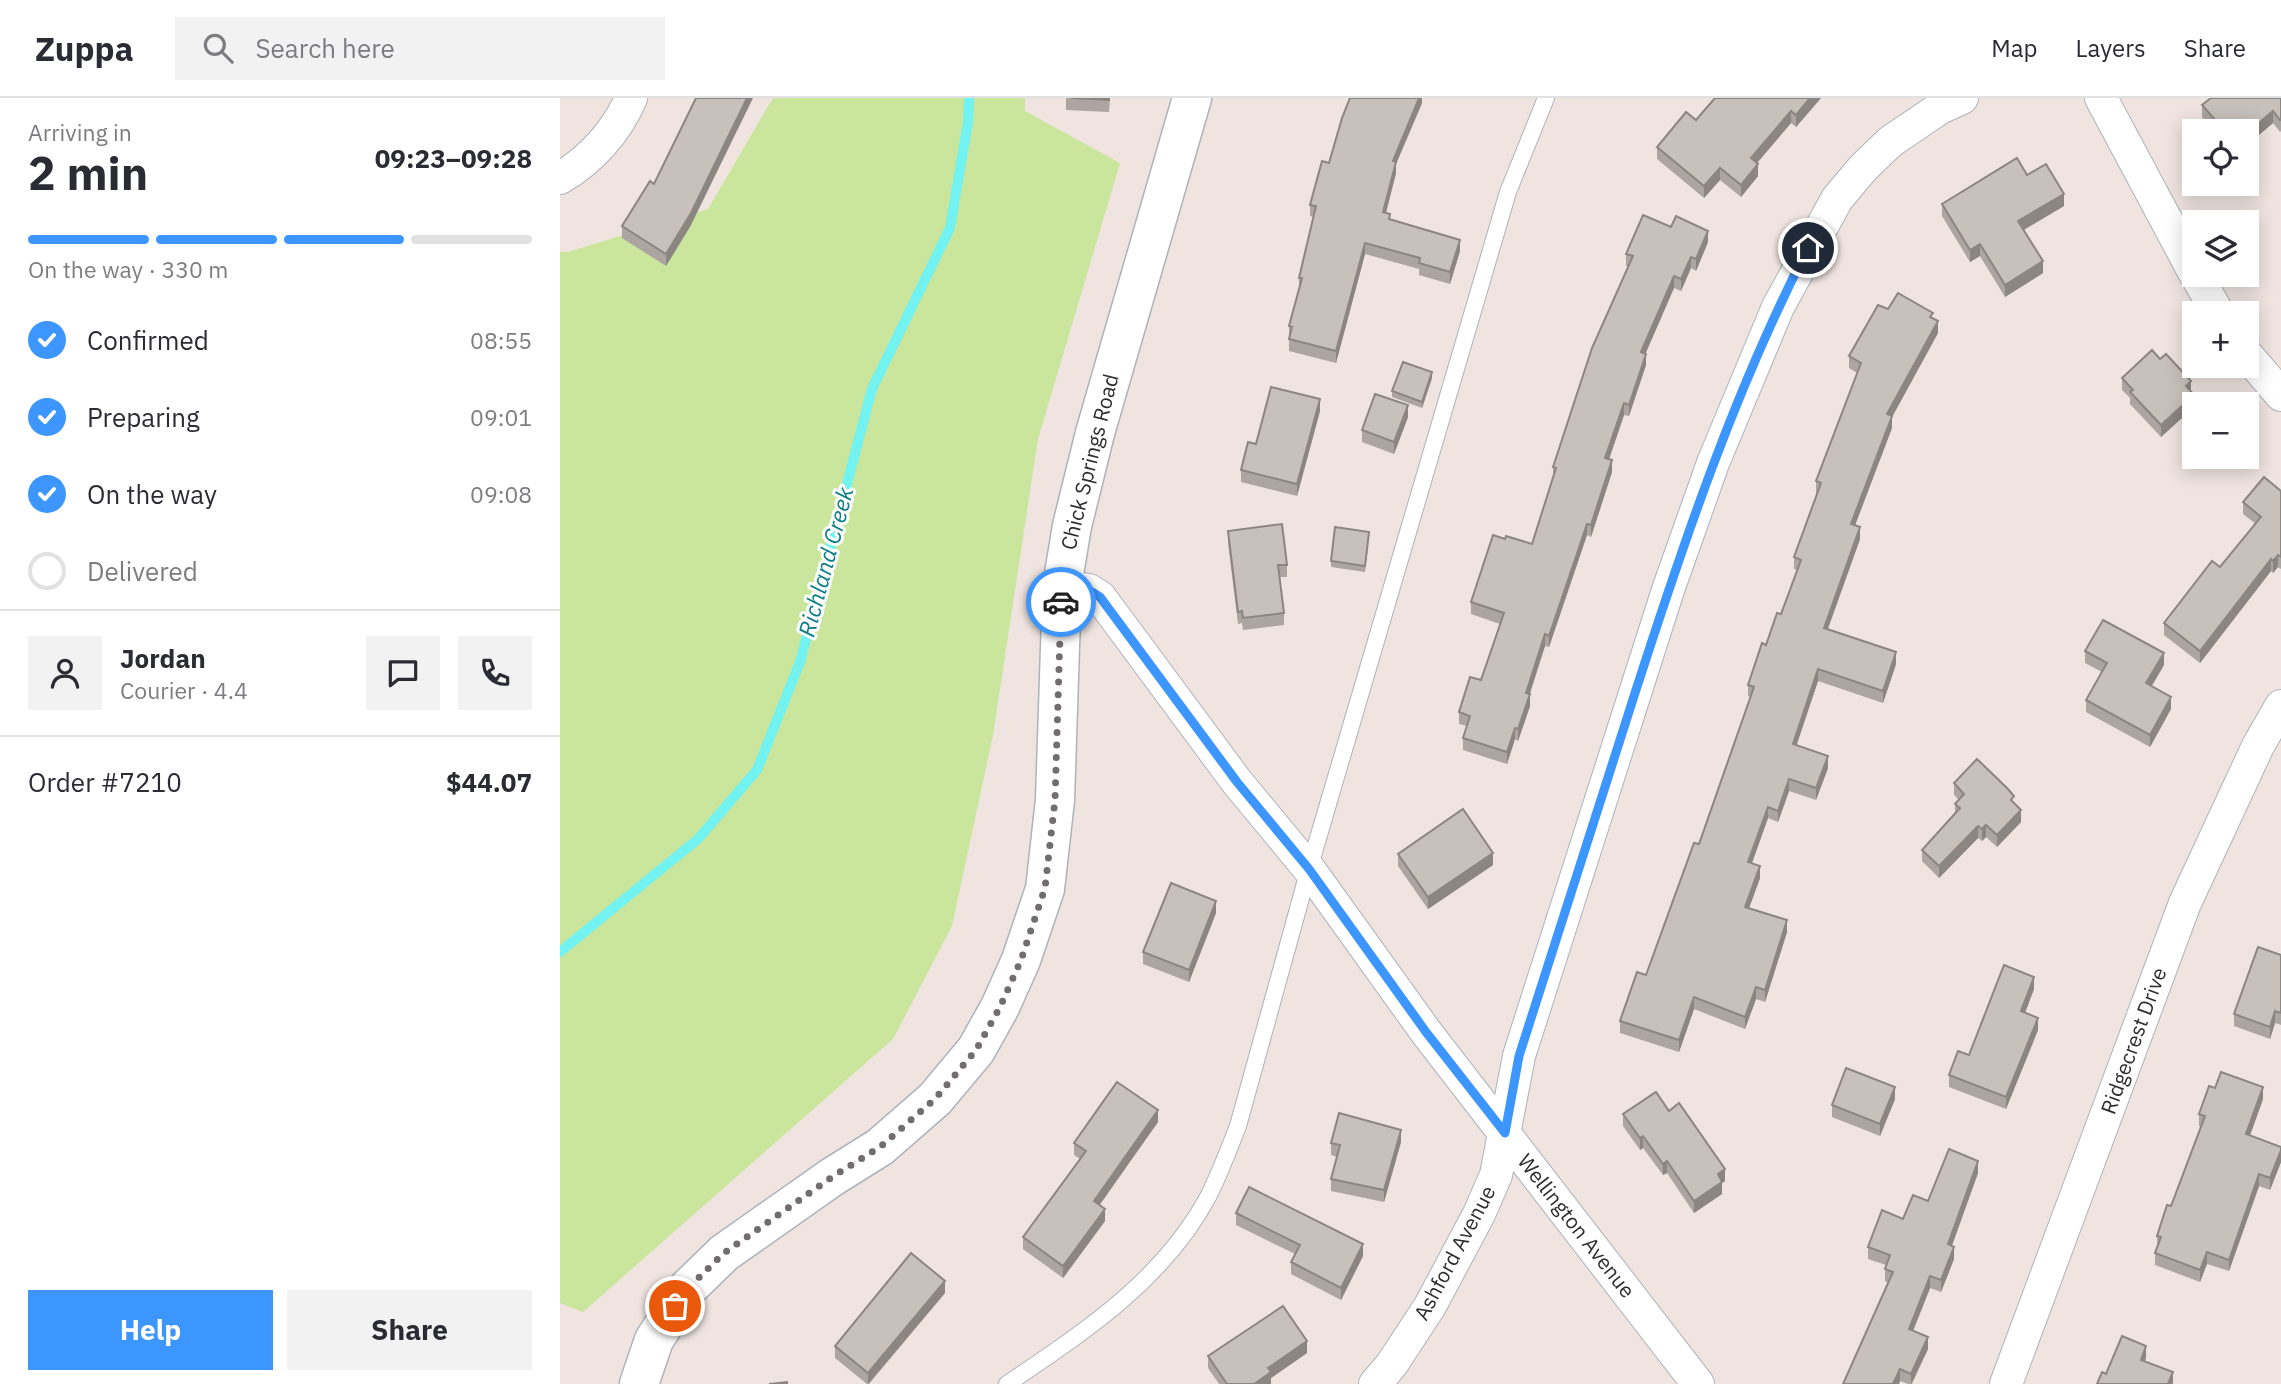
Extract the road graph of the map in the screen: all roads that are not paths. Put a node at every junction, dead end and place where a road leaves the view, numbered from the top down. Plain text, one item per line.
1 (631, 98) edge
2 (1192, 98) edge
3 (1546, 98) edge
4 (1962, 98) edge
5 (2101, 98) edge
6 (560, 178) edge
7 (2182, 249) edge
8 (2259, 369) edge
9 (2281, 395) edge
10 (1062, 586) junction
11 (2281, 706) edge
12 (1309, 869) junction
13 (1505, 1133) junction
14 (639, 1384) edge
15 (1007, 1384) edge
16 (1375, 1384) edge
17 (1698, 1384) edge
18 (2006, 1384) edge

1 - 6 street
2 - 10 street, Chick Springs Road
3 - 12 lane
4 - 13 street, Ashford Avenue
5 - 7 street
8 - 9 street
10 - 12 street, Wellington Avenue
10 - 14 street, Chick Springs Road
11 - 18 street, Ridgecrest Drive
12 - 13 street, Wellington Avenue
12 - 15 lane
13 - 16 street, Ashford Avenue
13 - 17 street, Wellington Avenue

